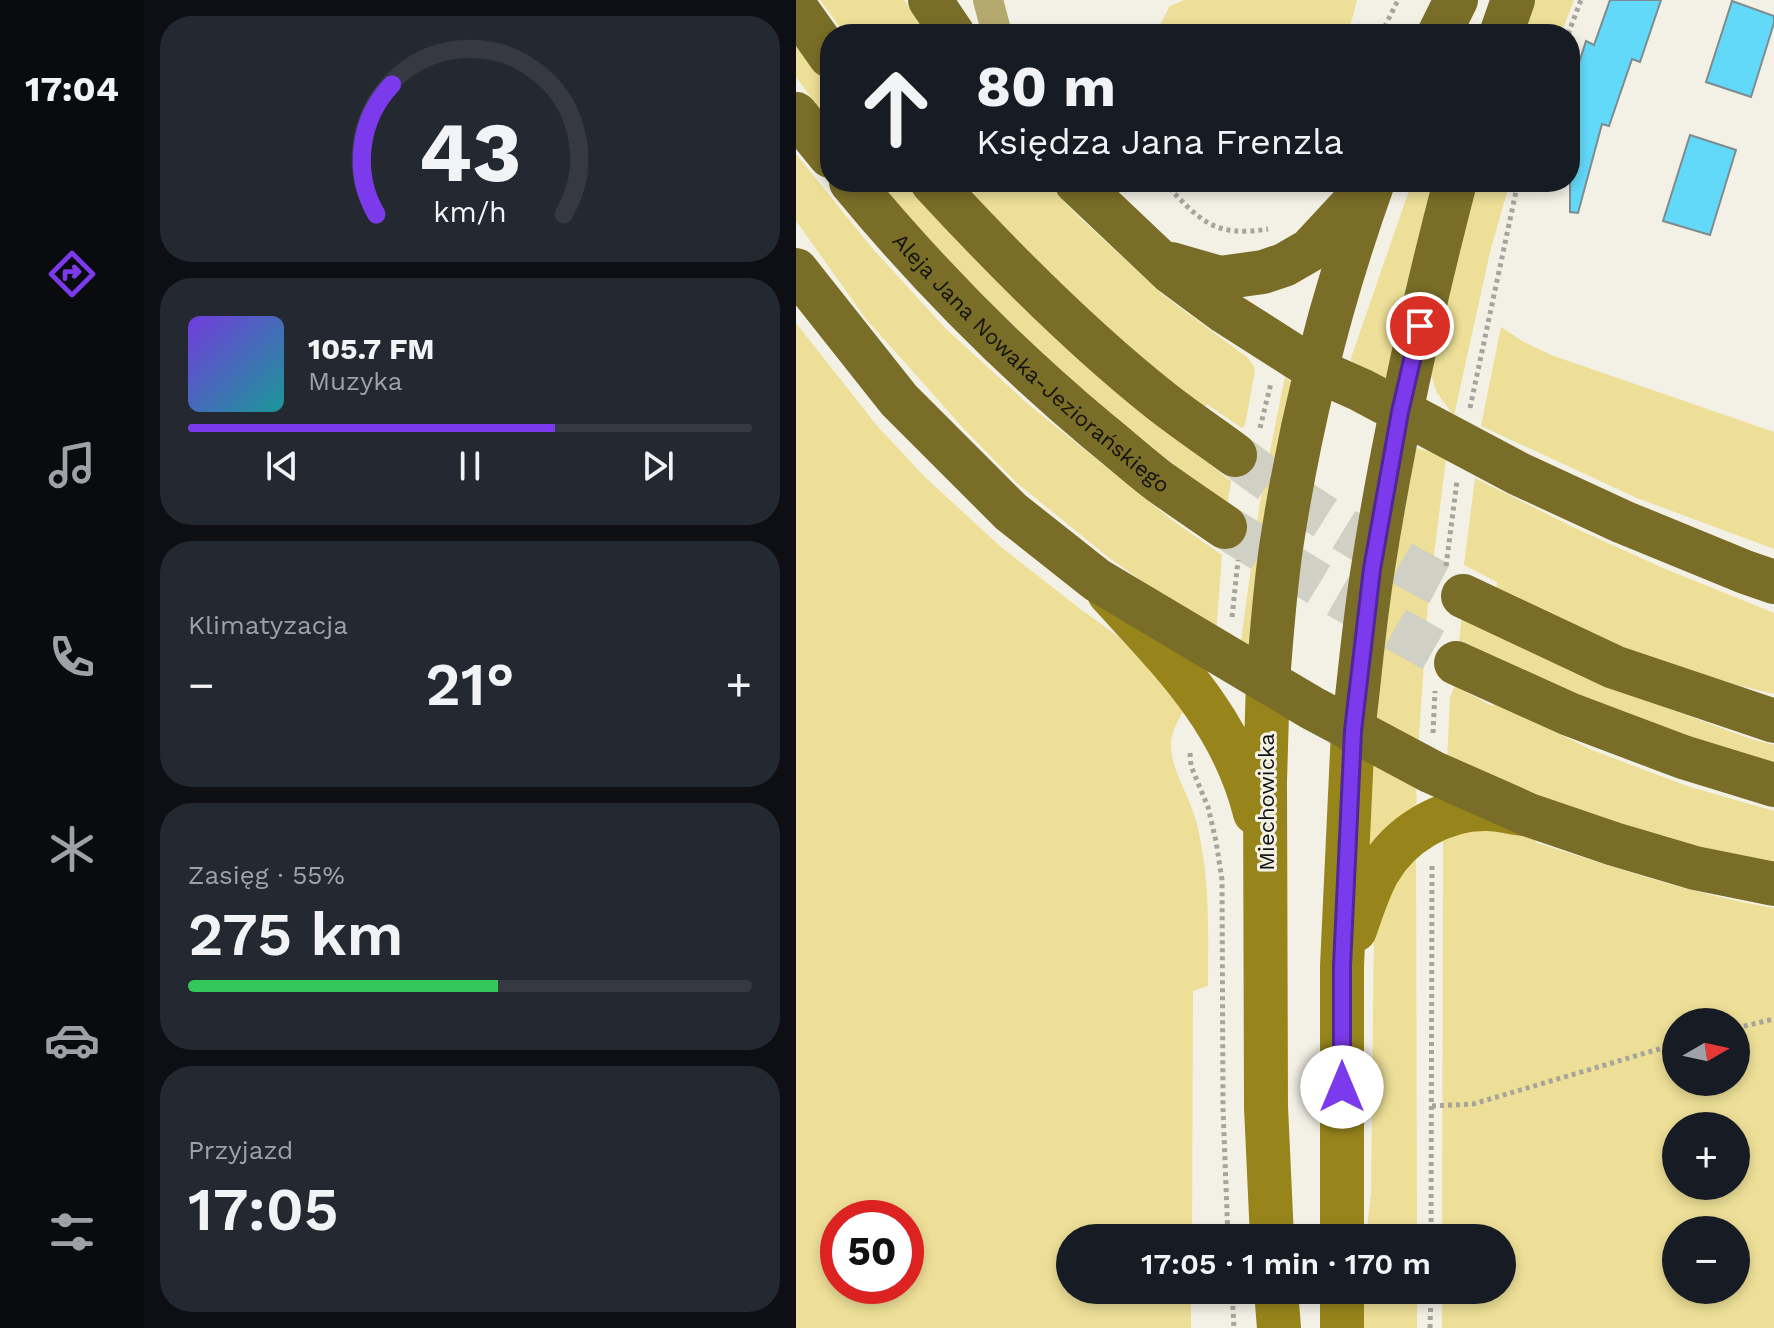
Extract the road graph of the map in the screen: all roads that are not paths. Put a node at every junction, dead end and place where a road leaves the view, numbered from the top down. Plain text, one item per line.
1 (930, 0) edge
2 (988, 0) edge
3 (1456, 0) edge
4 (1513, 0) edge
5 (796, 8) edge
6 (946, 24) edge
7 (994, 24) edge
8 (1444, 24) edge
9 (1505, 24) edge
10 (820, 42) edge
11 (796, 114) edge
12 (820, 144) edge
13 (859, 192) edge
14 (941, 192) edge
15 (1086, 192) edge
16 (1365, 192) edge
17 (1370, 192) edge
18 (1452, 192) edge
19 (1154, 257) junction
20 (796, 270) edge
21 (1316, 370) junction
22 (1400, 412) junction
23 (1235, 455) tunnel mouth
24 (1225, 527) tunnel mouth
25 (1097, 580) junction
26 (1774, 582) edge
27 (1454, 588) tunnel mouth
28 (1446, 672) tunnel mouth
29 (1268, 680) junction
30 (1774, 721) edge
31 (1353, 731) junction
32 (1774, 785) edge
33 (1529, 815) junction
34 (1774, 884) edge
35 (1266, 921) junction
36 (1342, 966) junction
37 (1271, 1224) edge
38 (1342, 1224) edge
39 (1277, 1304) edge
40 (1342, 1304) edge
41 (1279, 1328) edge
42 (1342, 1328) edge

1 - 6 main road
2 - 7 street
3 - 8 main road
4 - 9 main road
5 - 10 main road
11 - 12 main road
13 - 24 main road, Aleja Jana Nowaka-Jeziorańskiego
14 - 23 main road
15 - 19 main road
16 - 19 main road
17 - 21 main road, Miechowicka
18 - 22 main road
19 - 21 main road
20 - 25 main road
21 - 22 main road
21 - 29 main road, Miechowicka
22 - 26 main road
22 - 31 main road
25 - 29 main road
25 - 35 main road
27 - 30 main road
28 - 32 main road
29 - 31 main road
29 - 35 main road, Miechowicka
31 - 33 main road
31 - 36 main road
33 - 34 main road
33 - 36 main road
35 - 37 main road, Miechowicka
36 - 38 main road
39 - 41 main road
40 - 42 main road

